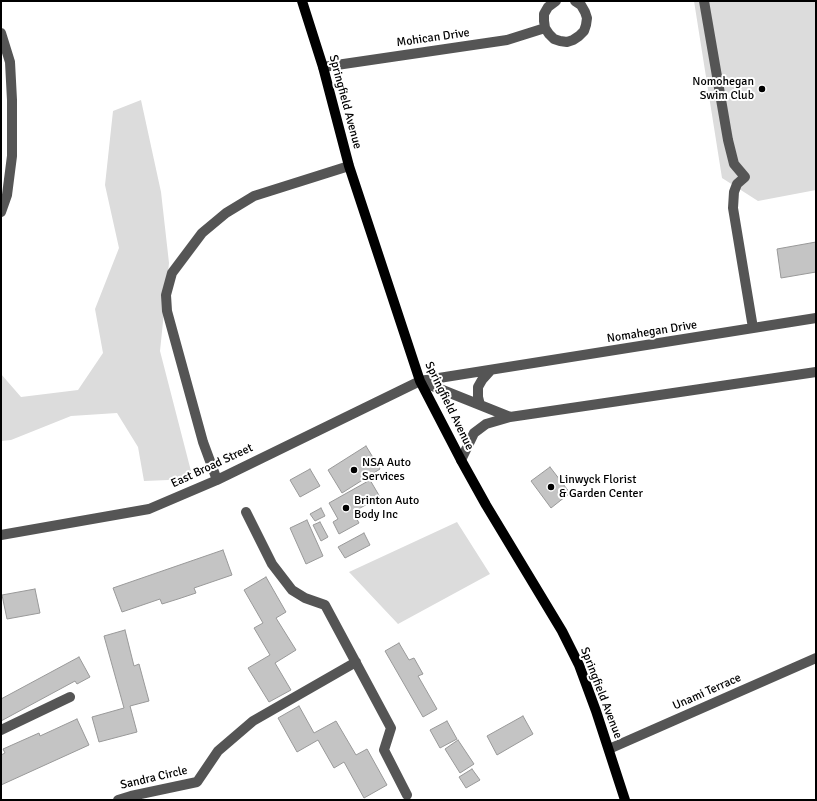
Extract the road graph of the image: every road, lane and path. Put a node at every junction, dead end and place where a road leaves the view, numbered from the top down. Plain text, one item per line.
1 (302, 1) edge
2 (556, 1) edge
3 (575, 1) edge
4 (704, 1) edge
5 (545, 28) junction
6 (1, 33) edge
7 (323, 67) junction
8 (349, 166) junction
9 (1, 212) edge
10 (816, 318) edge
11 (753, 328) junction
12 (491, 370) junction
13 (816, 372) edge
14 (420, 381) junction
15 (480, 405) junction
16 (510, 417) junction
17 (461, 460) junction
18 (217, 480) junction
19 (246, 512) dead end
20 (1, 535) edge
21 (816, 658) edge
22 (356, 662) junction
23 (70, 697) dead end
24 (1, 730) edge
25 (609, 749) junction
26 (407, 795) dead end
27 (118, 800) edge
28 (625, 800) edge

1 - 7 main road, Springfield Avenue
2 - 5 street
3 - 5 street
4 - 11 street
5 - 7 street, Mohican Drive
6 - 9 street
7 - 8 main road, Springfield Avenue
8 - 14 main road, Springfield Avenue
8 - 18 street
10 - 11 street, Nomahegan Drive
11 - 12 street, Nomahegan Drive
12 - 14 street, Nomahegan Drive
12 - 15 street
13 - 16 street
14 - 15 street
14 - 17 main road, Springfield Avenue
14 - 18 street, East Broad Street
15 - 16 street
16 - 17 street
17 - 25 main road, Springfield Avenue
18 - 20 street, East Broad Street
19 - 22 street
21 - 25 street, Unami Terrace
22 - 26 street
22 - 27 street, Sandra Circle
23 - 24 street
25 - 28 main road, Springfield Avenue

